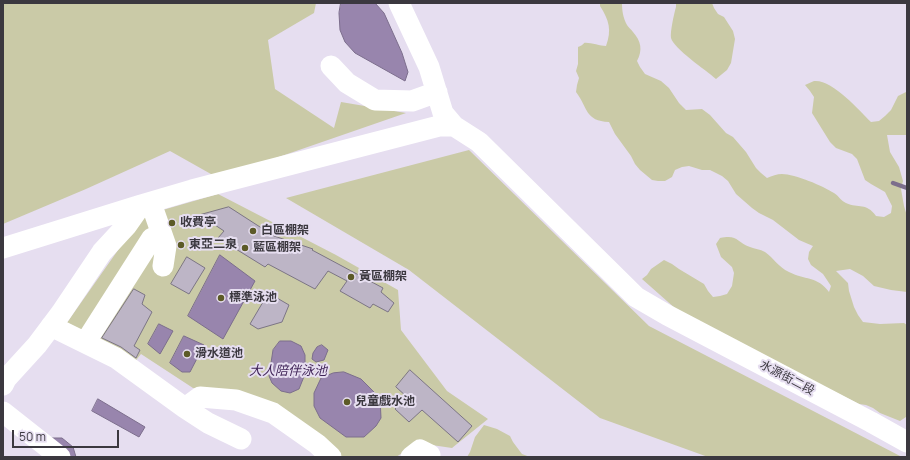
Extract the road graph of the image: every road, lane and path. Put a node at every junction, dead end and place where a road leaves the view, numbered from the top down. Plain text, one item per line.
1 (399, 3) edge
2 (331, 66) dead end
3 (437, 92) junction
4 (454, 126) junction
5 (146, 204) junction
6 (162, 235) junction
7 (3, 248) edge
8 (163, 266) dead end
9 (51, 326) junction
10 (85, 343) junction
11 (3, 385) edge
12 (185, 408) junction
13 (3, 412) edge
14 (241, 440) dead end
15 (907, 442) edge
16 (60, 457) edge
17 (331, 457) edge

1 - 3 street
2 - 3 street
3 - 4 street
4 - 5 street
4 - 15 street, 水源街二段
5 - 6 street
5 - 7 street
5 - 9 street
6 - 8 street
6 - 10 street
9 - 10 street
9 - 11 street
10 - 12 street
12 - 14 street
12 - 17 street
13 - 16 street

